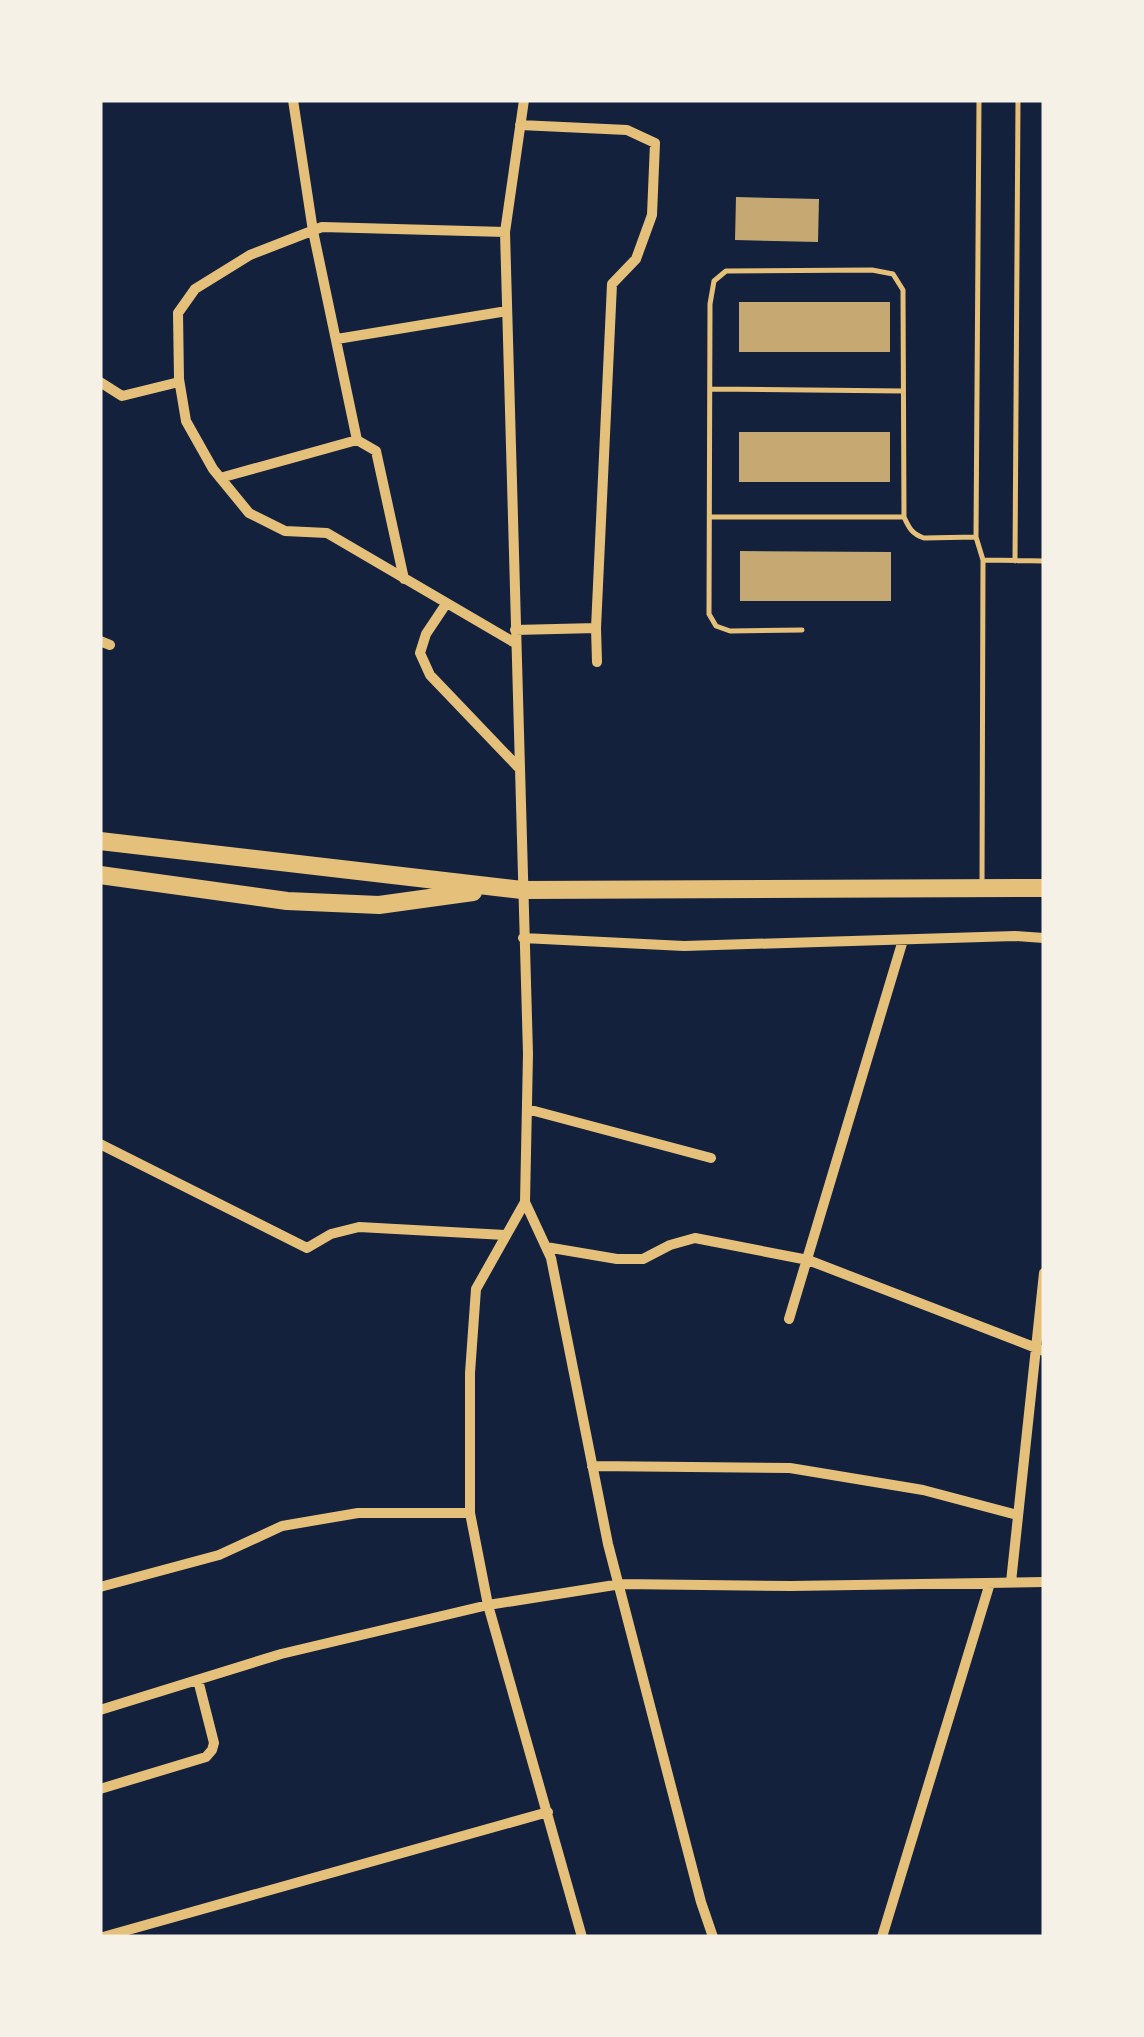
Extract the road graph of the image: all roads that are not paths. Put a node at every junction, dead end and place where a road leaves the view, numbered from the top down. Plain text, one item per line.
1 (293, 100) edge
2 (524, 100) edge
3 (979, 100) edge
4 (1018, 100) edge
5 (520, 125) junction
6 (313, 231) junction
7 (505, 232) junction
8 (507, 311) junction
9 (337, 339) junction
10 (100, 382) edge
11 (179, 382) junction
12 (710, 389) junction
13 (903, 392) junction
14 (357, 440) junction
15 (220, 478) junction
16 (710, 516) junction
17 (904, 517) junction
18 (976, 537) junction
19 (983, 560) junction
20 (1015, 560) junction
21 (1044, 561) edge
22 (404, 579) junction
23 (446, 604) junction
24 (596, 628) junction
25 (515, 630) junction
26 (802, 630) dead end
27 (516, 643) junction
28 (598, 662) dead end
29 (518, 767) junction
30 (100, 840) edge
31 (100, 875) edge
32 (498, 888) junction
33 (982, 888) junction
34 (1044, 888) edge
35 (522, 890) junction
36 (523, 938) junction
37 (1044, 938) edge
38 (903, 940) junction
39 (527, 1109) junction
40 (100, 1144) edge
41 (710, 1158) dead end
42 (525, 1202) junction
43 (505, 1235) junction
44 (546, 1247) junction
45 (808, 1260) junction
46 (1044, 1274) edge
47 (789, 1320) dead end
48 (1041, 1350) edge
49 (592, 1466) junction
50 (470, 1514) junction
51 (1017, 1515) junction
52 (990, 1582) junction
53 (1010, 1582) junction
54 (1044, 1582) edge
55 (620, 1584) junction
56 (100, 1587) edge
57 (488, 1605) junction
58 (198, 1680) junction
59 (100, 1710) edge
60 (100, 1789) edge
61 (548, 1812) junction
62 (103, 1937) edge
63 (582, 1937) edge
64 (713, 1937) edge
65 (882, 1937) edge

1 - 6 street
2 - 5 street
3 - 18 lane
4 - 20 lane
5 - 7 street
5 - 24 street
6 - 7 street
6 - 9 street
6 - 11 street
7 - 8 street
8 - 9 street
8 - 25 street
9 - 14 street
10 - 11 street
11 - 15 street
12 - 13 lane
12 - 13 lane
12 - 16 lane
13 - 17 lane
14 - 15 street
14 - 22 street
15 - 22 street
16 - 17 lane
16 - 26 lane
17 - 18 lane
18 - 19 lane
19 - 20 lane
19 - 33 lane
20 - 21 lane
22 - 23 street
23 - 27 street
23 - 29 street
24 - 25 street
24 - 28 street
25 - 27 street
27 - 29 street
29 - 35 street
30 - 32 main road
31 - 32 main road
32 - 35 main road
33 - 34 main road
33 - 35 main road
35 - 36 street
36 - 38 street
36 - 39 street
37 - 38 street
38 - 45 street
39 - 41 street
39 - 42 street
40 - 43 street
42 - 43 street
42 - 44 street
43 - 50 street
44 - 45 street
44 - 49 street
45 - 47 street
45 - 48 street
46 - 48 street
48 - 51 street
49 - 51 street
49 - 55 street
50 - 56 street
50 - 57 street
51 - 53 street
52 - 53 street
52 - 55 street
52 - 65 street
53 - 54 street
55 - 57 street
55 - 64 street
57 - 58 street
57 - 61 street
58 - 59 street
58 - 60 street
61 - 62 street
61 - 63 street

